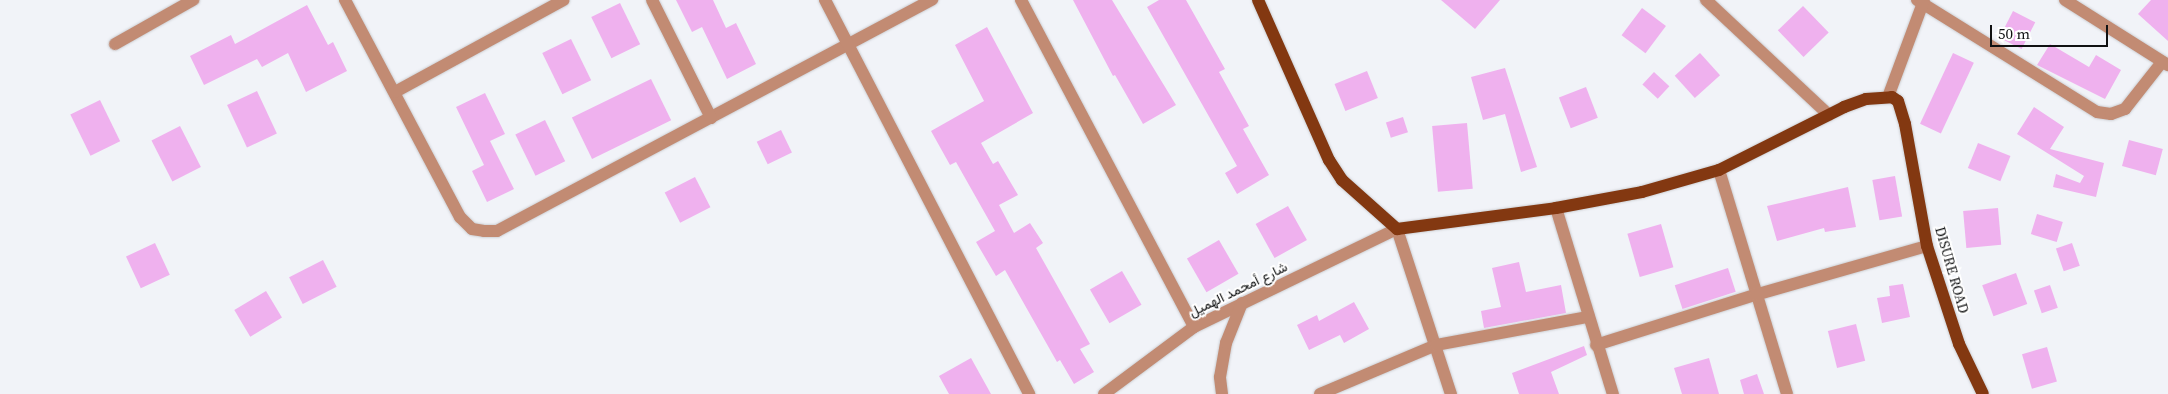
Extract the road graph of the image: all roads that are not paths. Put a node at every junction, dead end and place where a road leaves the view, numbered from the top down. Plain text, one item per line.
1 (193, 0) edge
2 (345, 0) edge
3 (564, 0) edge
4 (652, 0) edge
5 (825, 0) edge
6 (932, 0) edge
7 (1021, 0) edge
8 (1258, 0) edge
9 (1706, 0) edge
10 (2065, 0) edge
11 (1921, 1) edge
12 (115, 44) dead end
13 (850, 44) junction
14 (2165, 63) edge
15 (395, 92) junction
16 (1888, 97) junction
17 (1829, 115) junction
18 (711, 118) junction
19 (1719, 170) junction
20 (1556, 208) junction
21 (1397, 229) junction
22 (1927, 246) junction
23 (1755, 295) junction
24 (1242, 304) junction
25 (1587, 317) junction
26 (1194, 327) junction
27 (1436, 345) junction
28 (1596, 345) junction
29 (1029, 394) edge
30 (1104, 394) edge
31 (1222, 394) edge
32 (1320, 394) edge
33 (1451, 394) edge
34 (1613, 394) edge
35 (1787, 394) edge
36 (1983, 394) edge

1 - 12 street
2 - 15 street
3 - 15 street
4 - 18 street
5 - 13 street
6 - 13 street
7 - 26 street
8 - 21 main road
9 - 17 street
10 - 14 street
11 - 14 street
11 - 16 street
13 - 18 street
13 - 29 street
15 - 18 street
16 - 17 main road
16 - 22 main road, DISURE ROAD
17 - 19 main road
19 - 20 main road
19 - 23 street
20 - 21 main road
20 - 25 street
21 - 24 street, شارع أمحمد الهميل
21 - 27 street
22 - 23 street
22 - 36 main road, DISURE ROAD
23 - 28 street
23 - 35 street
24 - 26 street, شارع أمحمد الهميل
24 - 31 street
25 - 27 street
25 - 28 street
26 - 30 street, شارع أمحمد الهميل
27 - 32 street
27 - 33 street
28 - 34 street

